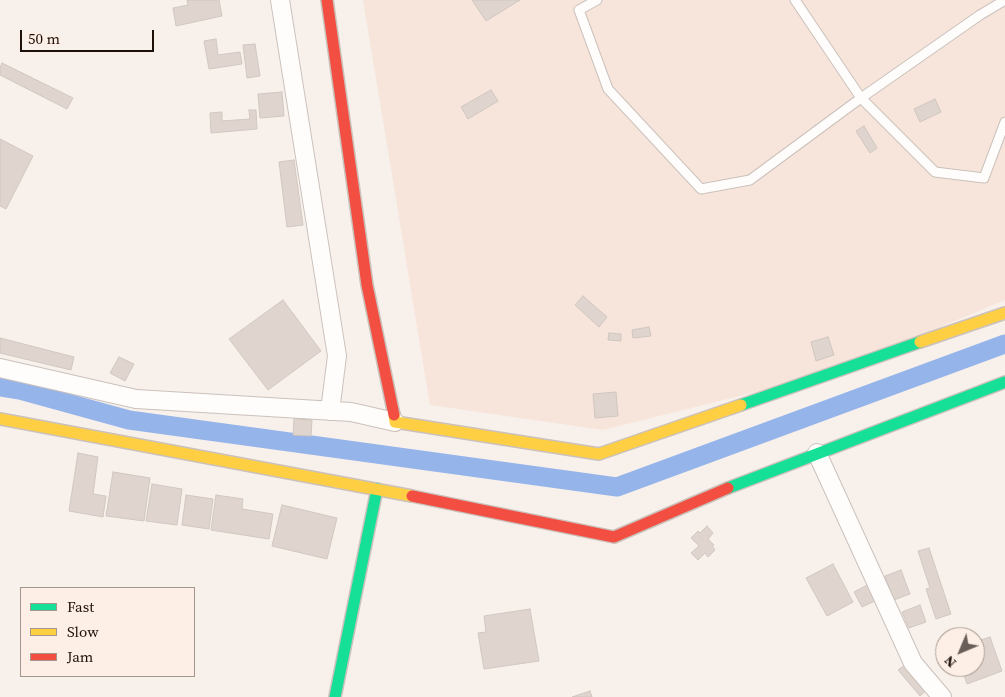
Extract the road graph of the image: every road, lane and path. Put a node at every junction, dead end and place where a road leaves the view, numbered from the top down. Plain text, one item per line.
1 (280, 0) edge
2 (327, 0) edge
3 (597, 0) edge
4 (795, 0) edge
5 (1005, 0) edge
6 (861, 98) junction
7 (1005, 122) edge
8 (1005, 313) edge
9 (0, 368) edge
10 (1005, 382) edge
11 (330, 411) junction
12 (0, 418) edge
13 (395, 422) junction
14 (817, 453) junction
15 (377, 488) junction
16 (335, 697) edge
17 (942, 697) edge

1 - 11 street
2 - 13 street
3 - 6 lane
4 - 6 lane
5 - 6 lane
6 - 7 lane
8 - 13 street
9 - 11 street
10 - 14 street
11 - 13 street
12 - 15 street
14 - 15 street
14 - 17 street
15 - 16 street

